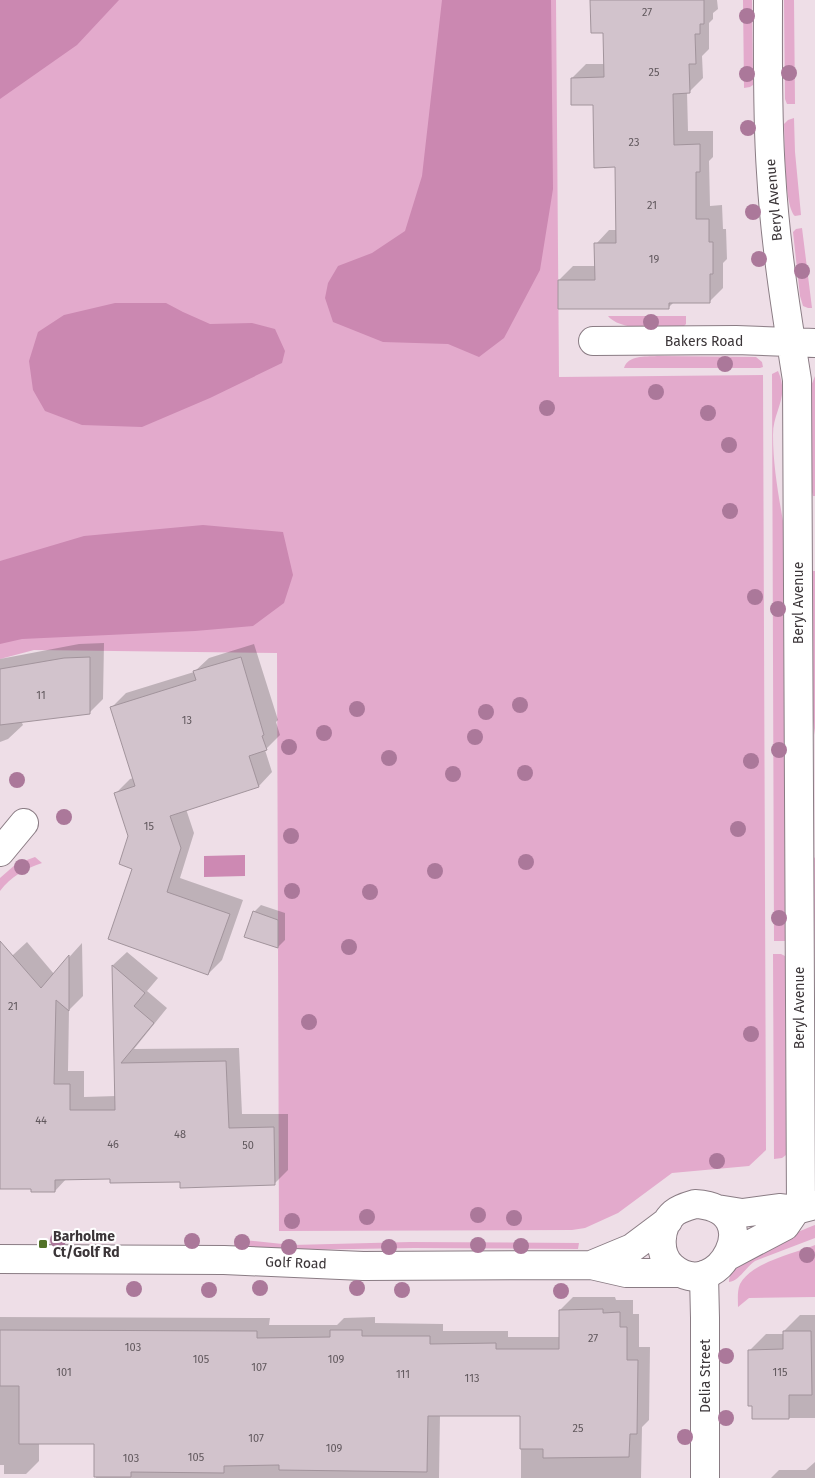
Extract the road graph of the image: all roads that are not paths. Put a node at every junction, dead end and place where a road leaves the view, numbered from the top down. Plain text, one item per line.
1 (768, 0) edge
2 (593, 341) dead end
3 (803, 342) edge
4 (807, 768) edge
5 (24, 823) dead end
6 (0, 852) edge
7 (804, 1208) edge
8 (717, 1209) junction
9 (668, 1221) junction
10 (728, 1256) junction
11 (0, 1259) edge
12 (591, 1266) junction
13 (692, 1274) junction
14 (705, 1478) edge

1 - 3 street, Beryl Avenue
2 - 3 street, Bakers Road
3 - 4 street, Beryl Avenue
4 - 7 street, Beryl Avenue
5 - 6 street
7 - 8 street
7 - 10 street
8 - 9 street
8 - 10 street
9 - 12 street, Golf Road
9 - 13 street
10 - 13 street
11 - 12 street, Golf Road
12 - 13 street, Golf Road
13 - 14 street, Delia Street

